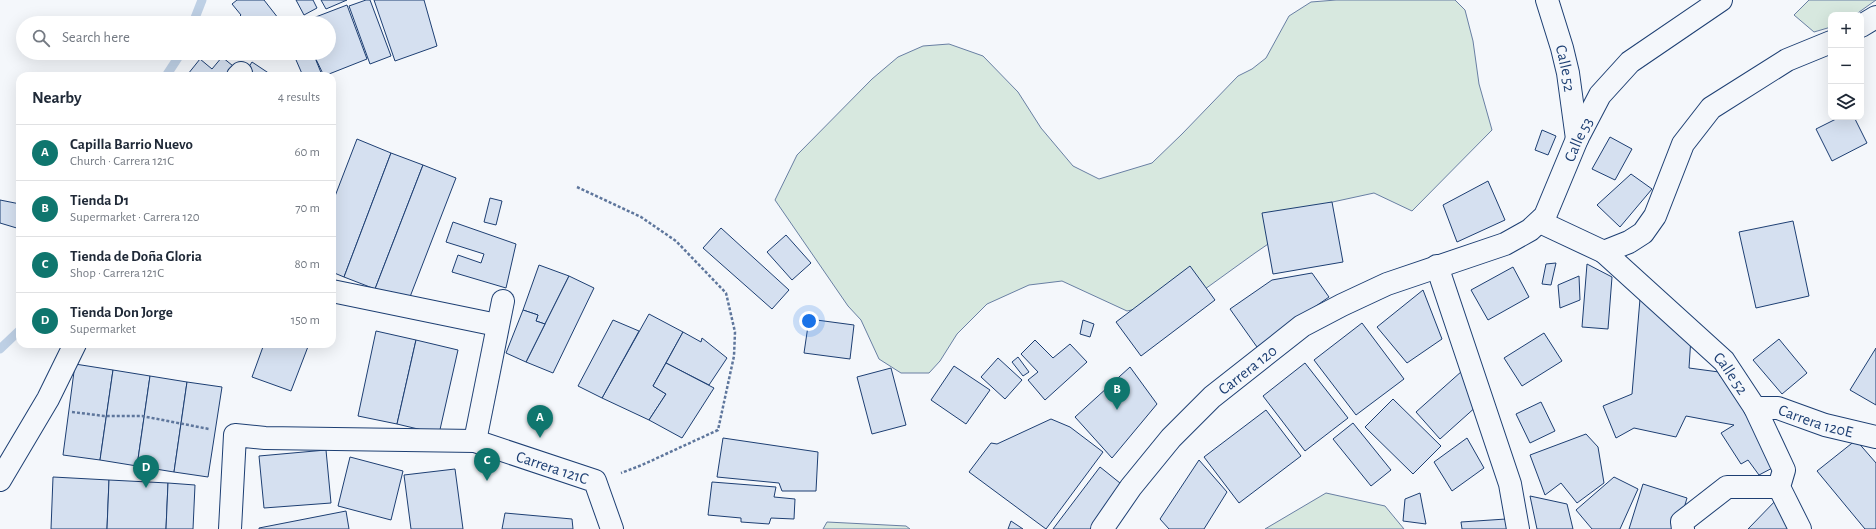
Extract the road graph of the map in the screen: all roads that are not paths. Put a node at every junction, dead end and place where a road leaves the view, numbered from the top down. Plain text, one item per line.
1 (1547, 0) edge
2 (1721, 0) edge
3 (1876, 17) edge
4 (1864, 24) edge
5 (1828, 43) edge
6 (1577, 139) junction
7 (1540, 222) junction
8 (1604, 252) junction
9 (1437, 266) junction
10 (336, 291) edge
11 (503, 301) dead end
12 (497, 325) junction
13 (72, 348) edge
14 (1755, 408) junction
15 (1876, 437) edge
16 (475, 441) junction
17 (0, 480) edge
18 (1779, 487) junction
19 (230, 529) edge
20 (612, 529) edge
21 (1102, 529) edge
22 (1518, 529) edge
23 (1683, 529) edge
24 (1800, 529) edge

1 - 6 street, Calle 52
2 - 6 street, Calle 53
3 - 4 street
5 - 8 street
6 - 7 street, Calle 53
7 - 8 street, Calle 52
7 - 9 street, Calle 53
8 - 14 street, Calle 52
9 - 21 street, Carrera 120
9 - 22 street
10 - 12 street
11 - 12 street
12 - 16 street
13 - 17 street
14 - 15 street, Carrera 120E
14 - 18 street, Calle 52
16 - 19 street, Carrera 121C
16 - 20 street, Carrera 121C
18 - 23 street
18 - 24 street

